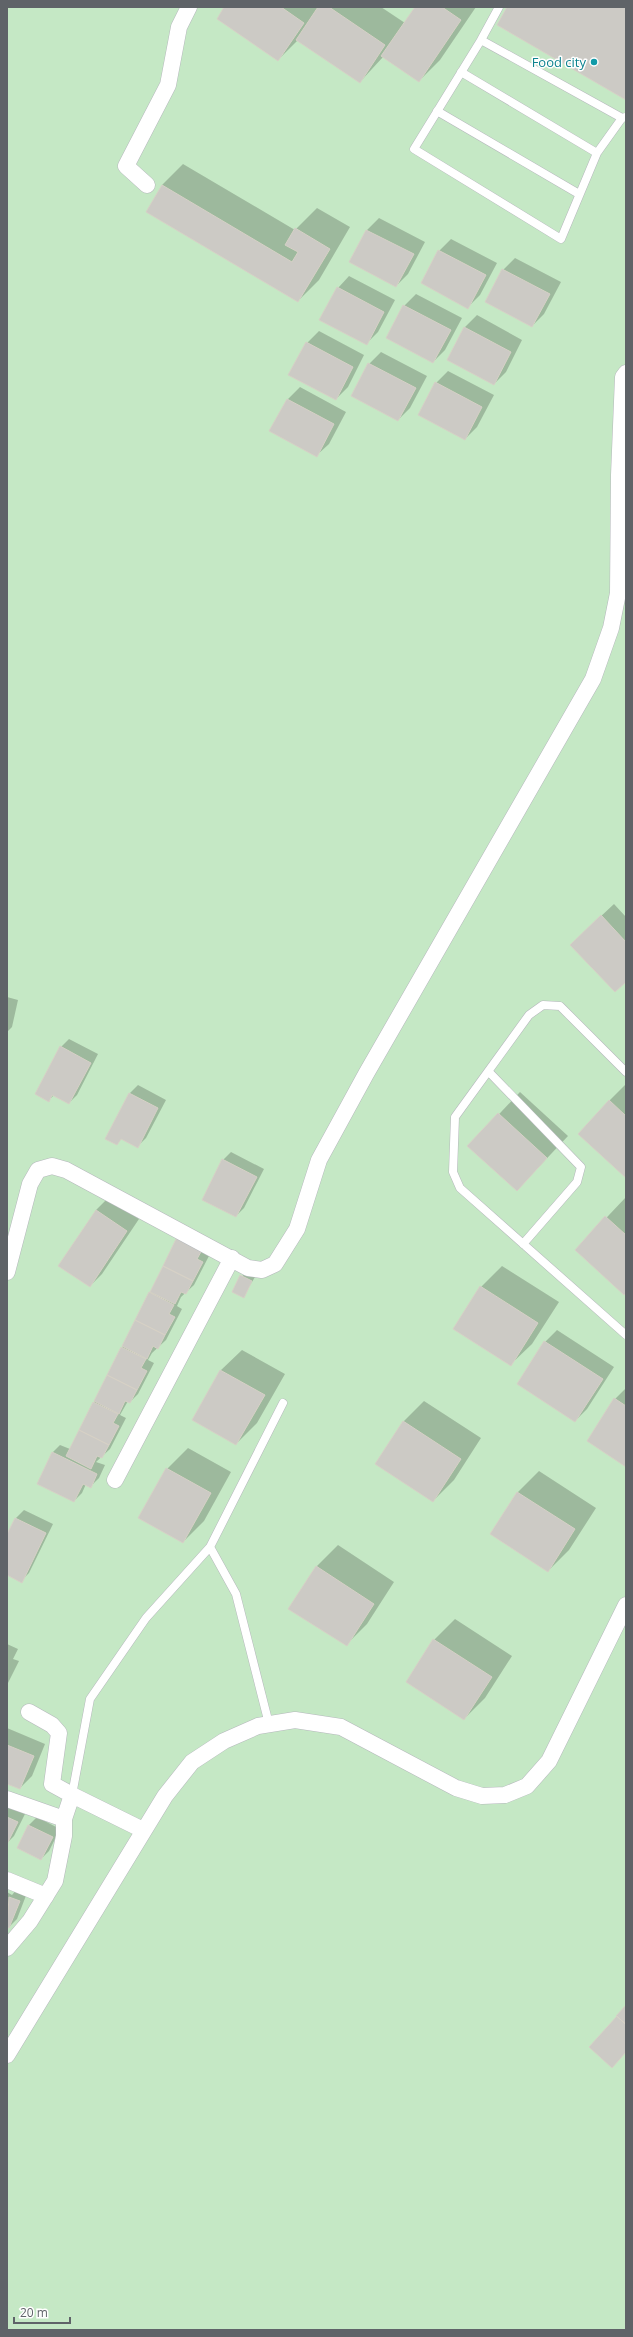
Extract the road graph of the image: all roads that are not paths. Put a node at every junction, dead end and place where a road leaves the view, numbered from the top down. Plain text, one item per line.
1 (189, 7) edge
2 (499, 7) edge
3 (481, 40) junction
4 (462, 72) junction
5 (437, 111) junction
6 (624, 117) edge
7 (597, 153) junction
8 (147, 185) dead end
9 (579, 194) junction
10 (626, 373) edge
11 (489, 1072) junction
12 (626, 1072) edge
13 (523, 1244) junction
14 (232, 1258) junction
15 (7, 1272) edge
16 (626, 1335) edge
17 (283, 1403) dead end
18 (115, 1480) dead end
19 (210, 1547) junction
20 (626, 1605) edge
21 (28, 1712) dead end
22 (269, 1724) junction
23 (72, 1795) junction
24 (7, 1799) edge
25 (64, 1819) junction
26 (143, 1830) junction
27 (7, 1880) edge
28 (46, 1896) junction
29 (7, 1948) edge
30 (7, 2055) edge

1 - 8 street
2 - 3 lane
3 - 4 lane
3 - 6 lane
4 - 5 lane
4 - 7 lane
5 - 9 lane
5 - 9 lane
6 - 7 lane
7 - 9 lane
10 - 14 street
11 - 12 lane
11 - 13 lane
11 - 13 lane
13 - 16 lane
14 - 15 street
14 - 18 street
17 - 19 lane
19 - 22 lane
19 - 23 lane
20 - 22 street
21 - 23 street
22 - 26 street
23 - 25 street
23 - 26 street
24 - 25 street
25 - 28 street
26 - 30 street
27 - 28 street
28 - 29 street

